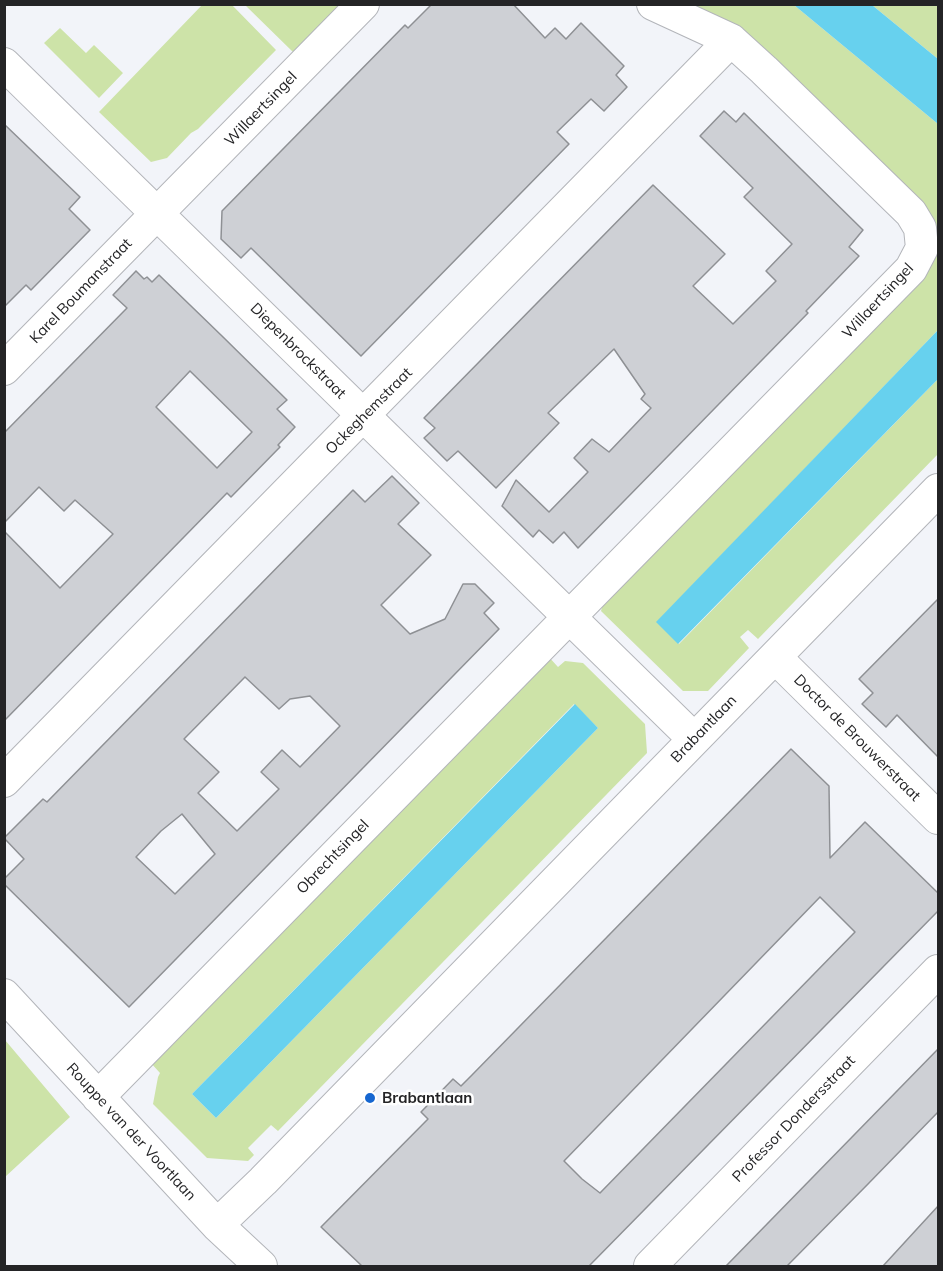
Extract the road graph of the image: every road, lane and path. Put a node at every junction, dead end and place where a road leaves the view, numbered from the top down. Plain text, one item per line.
1 (363, 4) edge
2 (653, 4) edge
3 (731, 40) junction
4 (4, 64) edge
5 (158, 213) junction
6 (4, 369) edge
7 (364, 416) junction
8 (939, 490) edge
9 (569, 617) junction
10 (775, 657) junction
11 (694, 739) junction
12 (4, 781) edge
13 (939, 818) edge
14 (939, 971) edge
15 (4, 995) edge
16 (98, 1097) junction
17 (217, 1225) junction
18 (261, 1266) edge
19 (650, 1266) edge

1 - 5 street, Willaertsingel
2 - 3 street, Willaertsingel
3 - 7 street, Ockeghemstraat
3 - 9 street, Willaertsingel
4 - 5 street, Diepenbrockstraat
5 - 6 street, Karel Boumanstraat
5 - 7 street, Diepenbrockstraat
7 - 9 street, Diepenbrockstraat
7 - 12 street, Ockeghemstraat
8 - 10 street, Brabantlaan
9 - 11 street, Diepenbrockstraat
9 - 16 street, Obrechtsingel
10 - 11 street, Brabantlaan
10 - 13 street, Doctor de Brouwerstraat
11 - 17 street, Brabantlaan
14 - 19 street, Professor Dondersstraat
15 - 16 street, Rouppe van der Voortlaan
16 - 17 street, Rouppe van der Voortlaan
17 - 18 street, Rouppe van der Voortlaan

